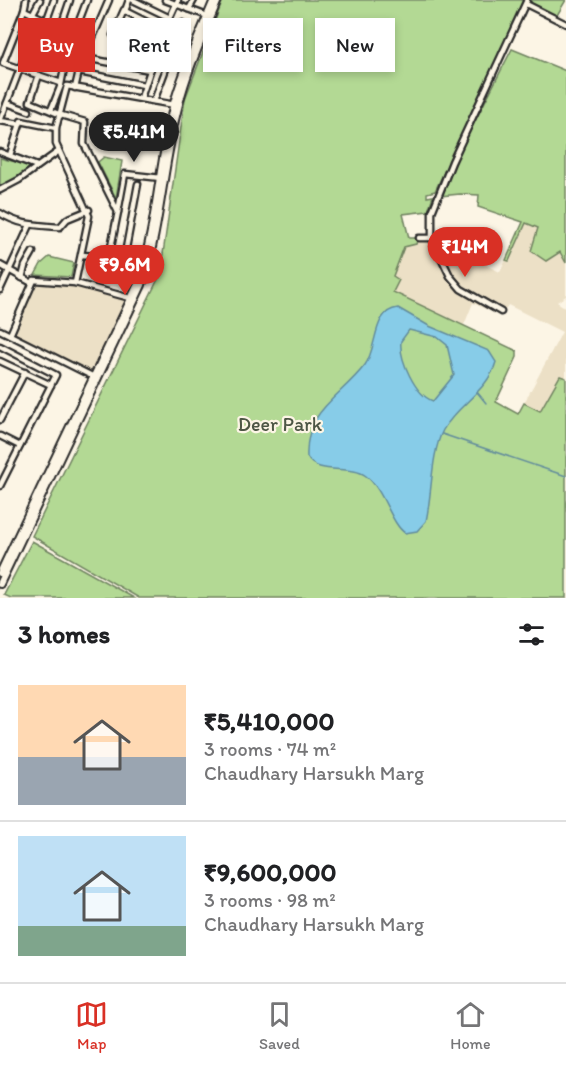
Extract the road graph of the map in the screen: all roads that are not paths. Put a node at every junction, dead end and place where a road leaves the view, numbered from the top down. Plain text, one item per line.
1 (26, 0) edge
2 (40, 0) edge
3 (54, 0) edge
4 (70, 0) edge
5 (87, 0) edge
6 (109, 0) edge
7 (131, 0) edge
8 (165, 0) edge
9 (194, 0) edge
10 (214, 0) edge
11 (218, 0) edge
12 (177, 2) edge
13 (526, 2) edge
14 (189, 9) junction
15 (24, 10) junction
16 (124, 10) junction
17 (32, 15) junction
18 (209, 16) junction
19 (37, 18) edge
20 (47, 18) edge
21 (64, 18) edge
22 (80, 18) edge
23 (120, 18) edge
24 (138, 18) edge
25 (170, 18) joint
26 (566, 24) edge
27 (95, 34) edge
28 (2, 63) edge
29 (18, 68) edge
30 (20, 72) edge
31 (28, 72) edge
32 (64, 72) edge
33 (79, 72) edge
34 (89, 72) edge
35 (149, 72) edge
36 (165, 72) edge
37 (39, 75) junction
38 (63, 84) junction
39 (144, 85) junction
40 (75, 88) junction
41 (141, 98) junction
42 (154, 101) junction
43 (0, 103) edge
44 (7, 104) junction
45 (176, 105) junction
46 (51, 110) junction
47 (29, 111) dead end
48 (61, 116) junction
49 (0, 121) edge
50 (20, 124) junction
51 (56, 128) junction
52 (59, 151) junction
53 (0, 152) edge
54 (10, 155) junction
55 (37, 166) junction
56 (163, 178) junction
57 (138, 184) dead end
58 (0, 190) edge
59 (89, 210) junction
60 (118, 212) junction
61 (0, 213) edge
62 (30, 225) junction
63 (419, 238) dead end
64 (432, 238) junction
65 (33, 252) dead end
66 (82, 255) junction
67 (109, 257) junction
68 (0, 266) edge
69 (9, 270) junction
70 (22, 278) junction
71 (75, 282) junction
72 (32, 283) junction
73 (0, 290) edge
74 (134, 299) junction
75 (501, 312) dead end
76 (0, 330) edge
77 (10, 335) junction
78 (0, 346) edge
79 (0, 360) edge
80 (63, 361) junction
81 (60, 368) dead end
82 (25, 372) junction
83 (96, 378) junction
84 (51, 385) junction
85 (0, 420) edge
86 (0, 436) edge
87 (20, 446) junction
88 (0, 486) edge
89 (27, 518) junction
90 (0, 573) edge
91 (0, 584) edge

1 - 15 street
2 - 17 street
3 - 20 street
4 - 21 street
5 - 22 street
6 - 27 street
7 - 16 street
7 - 25 street
8 - 12 street
9 - 14 street
10 - 18 street
11 - 18 street
12 - 14 street
12 - 25 street
13 - 26 street
13 - 64 street
14 - 18 street
15 - 17 street
15 - 28 street
16 - 23 street
16 - 24 street
17 - 19 street
18 - 45 street
28 - 29 street
30 - 44 street
31 - 37 street
32 - 38 street
33 - 40 street
34 - 39 street
35 - 39 street
36 - 42 street
37 - 38 street
37 - 46 street
38 - 40 street
38 - 46 street
38 - 48 street
39 - 41 street
40 - 41 street
41 - 42 street
42 - 45 street
43 - 44 street
44 - 47 street
44 - 49 street
45 - 56 street
46 - 48 street
48 - 51 street
48 - 60 street
49 - 50 street
50 - 51 street
50 - 54 street
51 - 52 street
52 - 55 street
52 - 59 street
53 - 54 street
54 - 55 street
55 - 58 street
56 - 60 street
56 - 74 street
57 - 67 street
59 - 62 street
59 - 66 street
60 - 67 street
61 - 62 street
62 - 69 street
63 - 64 street
64 - 75 street
65 - 70 street
66 - 67 street
66 - 71 street
68 - 69 street
69 - 70 street
69 - 73 street
70 - 72 street
71 - 72 street
71 - 74 street
72 - 77 street
74 - 83 street
76 - 77 street
77 - 80 street
78 - 84 street
79 - 82 street
80 - 81 street
80 - 83 street
82 - 84 street
82 - 85 street
83 - 89 street
84 - 87 street
86 - 87 street
87 - 88 street
89 - 90 street
89 - 91 street

